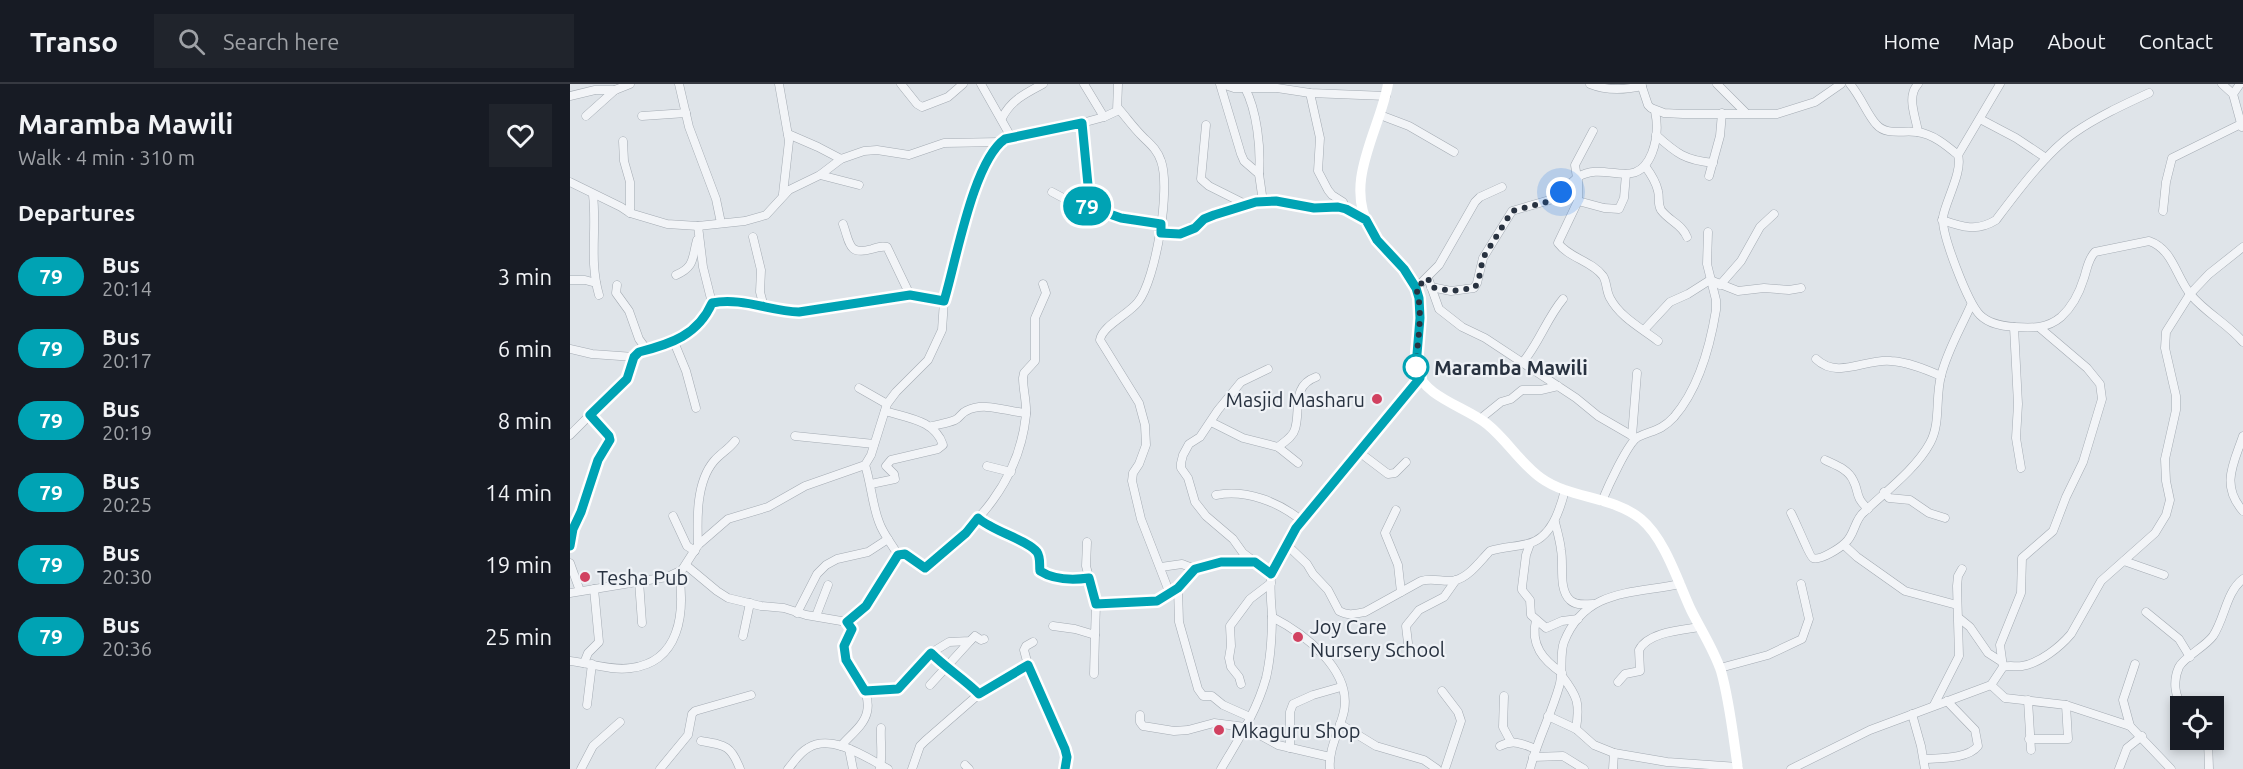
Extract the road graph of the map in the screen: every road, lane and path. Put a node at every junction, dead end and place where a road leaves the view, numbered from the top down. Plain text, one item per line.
1 (630, 84) edge
2 (679, 84) edge
3 (779, 84) edge
4 (901, 84) edge
5 (963, 84) edge
6 (981, 84) edge
7 (1043, 84) edge
8 (1084, 84) edge
9 (1118, 84) edge
10 (1221, 84) edge
11 (1388, 84) edge
12 (1590, 84) edge
13 (1717, 84) edge
14 (1841, 84) edge
15 (1850, 84) edge
16 (1918, 84) edge
17 (2000, 84) edge
18 (2222, 84) edge
19 (2240, 84) edge
20 (1641, 85) edge
21 (1245, 88) junction
22 (615, 90) junction
23 (1310, 93) junction
24 (2149, 93) dead end
25 (2233, 94) junction
26 (570, 96) edge
27 (1386, 96) junction
28 (1118, 108) junction
29 (1655, 111) junction
30 (1722, 113) junction
31 (1746, 113) junction
32 (686, 114) junction
33 (1380, 115) junction
34 (642, 116) dead end
35 (586, 117) dead end
36 (1104, 117) junction
37 (1002, 118) junction
38 (1980, 119) junction
39 (1082, 123) junction
40 (1206, 125) dead end
41 (2242, 126) edge
42 (1593, 131) dead end
43 (1918, 132) junction
44 (788, 134) junction
45 (1656, 135) junction
46 (1011, 137) junction
47 (623, 141) dead end
48 (1001, 142) junction
49 (1454, 152) dead end
50 (1958, 155) junction
51 (2046, 158) junction
52 (841, 159) junction
53 (1713, 163) junction
54 (1645, 166) junction
55 (1259, 174) junction
56 (1626, 174) junction
57 (820, 175) junction
58 (1709, 176) dead end
59 (1577, 177) junction
60 (570, 182) edge
61 (859, 185) dead end
62 (1502, 187) dead end
63 (1052, 192) dead end
64 (783, 194) junction
65 (593, 195) junction
66 (1578, 201) junction
67 (1263, 202) junction
68 (1248, 204) junction
69 (1084, 205) junction
70 (1346, 209) junction
71 (2163, 211) dead end
72 (630, 213) junction
73 (1774, 214) dead end
74 (1366, 220) junction
75 (1942, 220) junction
76 (721, 223) junction
77 (843, 224) dead end
78 (698, 226) junction
79 (1161, 229) junction
80 (1708, 232) dead end
81 (699, 236) junction
82 (753, 237) dead end
83 (1687, 237) dead end
84 (2243, 247) edge
85 (676, 275) dead end
86 (1428, 278) junction
87 (570, 280) edge
88 (1710, 280) junction
89 (596, 283) junction
90 (1043, 284) dead end
91 (616, 285) dead end
92 (1720, 285) junction
93 (1431, 287) junction
94 (1416, 288) junction
95 (1801, 288) dead end
96 (599, 294) dead end
97 (2190, 294) junction
98 (910, 295) junction
99 (1563, 299) dead end
100 (944, 301) junction
101 (712, 303) junction
102 (1971, 305) junction
103 (764, 307) junction
104 (2014, 327) junction
105 (2040, 328) junction
106 (1644, 330) junction
107 (1658, 341) dead end
108 (674, 342) junction
109 (2243, 342) edge
110 (570, 349) edge
111 (647, 350) junction
112 (634, 357) junction
113 (1816, 359) dead end
114 (1523, 362) junction
115 (1268, 369) dead end
116 (1637, 372) dead end
117 (1941, 376) junction
118 (1316, 377) dead end
119 (1420, 378) junction
120 (1558, 386) junction
121 (859, 388) dead end
122 (886, 407) junction
123 (696, 408) dead end
124 (1026, 413) junction
125 (590, 415) junction
126 (1480, 419) junction
127 (1211, 422) junction
128 (932, 426) junction
129 (570, 435) edge
130 (795, 436) dead end
131 (2243, 436) edge
132 (1634, 437) junction
133 (735, 441) dead end
134 (874, 444) junction
135 (1278, 447) junction
136 (1359, 452) junction
137 (1825, 460) dead end
138 (1406, 462) dead end
139 (1298, 463) dead end
140 (865, 465) junction
141 (987, 466) dead end
142 (2021, 468) dead end
143 (1011, 472) junction
144 (872, 484) junction
145 (1565, 490) junction
146 (1884, 492) junction
147 (1216, 495) dead end
148 (1602, 501) junction
149 (1868, 509) junction
150 (1396, 510) dead end
151 (2243, 511) edge
152 (1791, 513) dead end
153 (673, 516) dead end
154 (978, 518) junction
155 (1945, 518) dead end
156 (1302, 521) junction
157 (1555, 522) junction
158 (888, 539) junction
159 (1087, 542) dead end
160 (1530, 544) junction
161 (1844, 545) junction
162 (570, 546) edge
163 (1288, 546) junction
164 (696, 548) junction
165 (898, 555) junction
166 (2124, 561) junction
167 (1255, 562) junction
168 (570, 563) edge
169 (687, 566) junction
170 (1161, 567) junction
171 (1195, 569) junction
172 (1962, 569) dead end
173 (679, 573) junction
174 (2164, 575) dead end
175 (1089, 578) junction
176 (1271, 579) junction
177 (2243, 579) edge
178 (1456, 580) junction
179 (639, 581) junction
180 (1680, 584) junction
181 (1801, 584) dead end
182 (828, 585) dead end
183 (1178, 588) junction
184 (594, 589) junction
185 (580, 591) junction
186 (1401, 592) junction
187 (570, 593) edge
188 (1170, 594) junction
189 (750, 603) junction
190 (1096, 604) junction
191 (1593, 604) junction
192 (1958, 605) junction
193 (2146, 612) dead end
194 (797, 613) junction
195 (816, 616) junction
196 (1272, 617) junction
197 (1959, 618) junction
198 (1578, 619) junction
199 (1536, 620) junction
200 (847, 622) junction
201 (642, 623) dead end
202 (1053, 626) dead end
203 (1700, 627) junction
204 (1095, 634) junction
205 (743, 636) dead end
206 (984, 639) dead end
207 (970, 641) junction
208 (1033, 642) dead end
209 (1408, 644) dead end
210 (931, 653) junction
211 (2190, 657) junction
212 (570, 661) edge
213 (588, 663) junction
214 (2002, 664) junction
215 (2135, 664) dead end
216 (1028, 665) junction
217 (946, 668) junction
218 (1720, 668) junction
219 (1094, 674) dead end
220 (1562, 674) junction
221 (1618, 682) dead end
222 (1240, 684) dead end
223 (930, 685) dead end
224 (1991, 685) junction
225 (1341, 687) junction
226 (865, 691) junction
227 (1442, 691) dead end
228 (979, 694) junction
229 (751, 695) dead end
230 (1504, 696) dead end
231 (2176, 696) edge
232 (2028, 700) junction
233 (1947, 701) junction
234 (587, 705) dead end
235 (1934, 705) junction
236 (2066, 705) junction
237 (1912, 714) junction
238 (1140, 715) dead end
239 (1548, 716) junction
240 (1250, 717) junction
241 (620, 722) dead end
242 (1340, 724) junction
243 (2130, 726) junction
244 (1245, 727) junction
245 (881, 728) dead end
246 (1576, 729) junction
247 (2142, 736) junction
248 (2029, 739) junction
249 (701, 741) dead end
250 (1511, 742) junction
251 (1500, 746) dead end
252 (845, 748) junction
253 (1290, 748) junction
254 (2031, 750) dead end
255 (2208, 750) edge
256 (1534, 753) junction
257 (1614, 753) junction
258 (1330, 757) junction
259 (1924, 759) junction
260 (883, 768) edge
261 (1738, 768) edge
262 (581, 769) edge
263 (660, 769) edge
264 (740, 769) edge
265 (788, 769) edge
266 (853, 769) edge
267 (912, 769) edge
268 (1065, 769) edge
269 (1221, 769) edge
270 (1330, 769) edge
271 (1437, 769) edge
272 (1444, 769) edge
273 (1530, 769) edge
274 (1584, 769) edge
275 (1613, 769) edge
276 (1791, 769) edge
277 (1925, 769) edge
278 (2119, 769) edge
279 (2171, 769) edge
280 (2209, 769) edge

1 - 22 street
2 - 32 street
3 - 44 street
4 - 5 street
6 - 37 street
7 - 37 street
8 - 36 street
9 - 28 street
10 - 21 street
10 - 55 street
11 - 27 street
12 - 20 street
13 - 31 street
14 - 31 street
15 - 43 street
16 - 43 street
17 - 38 street
18 - 25 street
19 - 25 street
20 - 29 street
21 - 23 street
21 - 55 street
22 - 26 street
22 - 35 street
23 - 27 street
23 - 70 street
24 - 51 street
25 - 41 street
27 - 33 street
28 - 36 street
28 - 79 street
29 - 30 street
29 - 45 street
30 - 31 street
30 - 53 street
32 - 34 street
32 - 76 street
33 - 49 street
33 - 74 street
36 - 39 street
37 - 46 street
38 - 50 street
38 - 51 street
39 - 46 street
39 - 69 street
40 - 68 street
41 - 71 street
42 - 59 street
43 - 50 street
44 - 52 street
44 - 64 street
45 - 53 street
45 - 54 street
46 - 48 street
47 - 72 street
48 - 52 street
48 - 100 street
50 - 75 street
51 - 75 street
52 - 57 street
53 - 58 street
54 - 56 street
54 - 83 street
55 - 67 street
56 - 59 street
56 - 66 street
57 - 61 street
57 - 64 street
59 - 66 street
59 - 93 street
60 - 65 street
62 - 86 street
63 - 69 street
64 - 76 street
65 - 72 street
65 - 89 street
66 - 106 street
67 - 68 street
67 - 70 street
68 - 79 street
69 - 79 street
70 - 74 street
72 - 78 street
73 - 92 street
74 - 94 street
75 - 102 street
76 - 78 street
77 - 98 street
78 - 81 street
79 - 170 street
80 - 88 street
81 - 85 street
81 - 101 street
82 - 103 street
84 - 97 street
86 - 93 street
86 - 94 street
87 - 89 street
88 - 92 street
88 - 106 street
88 - 132 street
89 - 96 street
90 - 124 street
91 - 111 street
92 - 95 street
93 - 114 street
94 - 119 street
97 - 105 street
97 - 109 street
97 - 166 street
98 - 100 street
98 - 103 street
99 - 114 street
100 - 122 street
101 - 103 street
101 - 108 street
102 - 104 street
102 - 117 street
104 - 105 street
104 - 142 street
105 - 214 street
106 - 107 street
108 - 111 street
108 - 123 street
110 - 112 street
111 - 112 street
112 - 125 street
113 - 117 street
114 - 120 street
115 - 127 street
116 - 132 street
117 - 146 street
118 - 135 street
119 - 126 street
119 - 136 street
120 - 126 street
120 - 132 street
121 - 122 street
122 - 128 street
122 - 134 street
124 - 128 street
124 - 143 street
125 - 129 street
125 - 162 street
126 - 145 street
127 - 135 street
127 - 167 street
128 - 144 street
130 - 134 street
131 - 151 street
132 - 148 street
133 - 164 street
134 - 140 street
135 - 139 street
136 - 138 street
136 - 156 street
137 - 149 street
140 - 144 street
140 - 164 street
141 - 143 street
143 - 154 street
144 - 158 street
145 - 148 street
145 - 157 street
146 - 149 street
146 - 155 street
147 - 156 street
148 - 180 street
149 - 161 street
150 - 186 street
152 - 161 street
153 - 164 street
154 - 165 street
154 - 175 street
156 - 163 street
157 - 160 street
157 - 191 street
158 - 165 street
158 - 194 street
159 - 175 street
160 - 178 street
160 - 199 street
161 - 192 street
163 - 176 street
163 - 186 street
164 - 169 street
165 - 200 street
166 - 174 street
166 - 214 street
167 - 171 street
167 - 176 street
168 - 185 street
169 - 173 street
169 - 189 street
170 - 171 street
170 - 188 street
171 - 183 street
172 - 192 street
173 - 179 street
173 - 213 street
175 - 190 street
176 - 196 street
176 - 222 street
177 - 211 street
178 - 186 street
178 - 209 street
179 - 184 street
179 - 201 street
180 - 191 street
180 - 203 street
181 - 218 street
182 - 195 street
183 - 188 street
183 - 240 street
184 - 185 street
184 - 213 street
185 - 187 street
188 - 190 street
189 - 194 street
189 - 205 street
190 - 204 street
191 - 198 street
192 - 197 street
193 - 211 street
194 - 195 street
195 - 200 street
196 - 225 street
196 - 240 street
197 - 214 street
197 - 235 street
198 - 199 street
198 - 220 street
199 - 220 street
200 - 226 street
202 - 204 street
203 - 218 street
203 - 221 street
204 - 219 street
206 - 207 street
207 - 210 street
207 - 217 street
208 - 216 street
210 - 217 street
210 - 226 street
211 - 231 street
212 - 213 street
213 - 234 street
214 - 224 street
215 - 243 street
216 - 228 street
216 - 268 street
217 - 223 street
217 - 228 street
218 - 261 street
220 - 239 street
220 - 246 street
224 - 232 street
224 - 233 street
225 - 242 street
225 - 253 street
226 - 252 street
227 - 272 street
228 - 267 street
229 - 263 street
230 - 250 street
232 - 236 street
232 - 248 street
233 - 235 street
233 - 259 street
235 - 237 street
236 - 243 street
236 - 248 street
237 - 259 street
237 - 276 street
238 - 244 street
239 - 246 street
239 - 256 street
240 - 244 street
241 - 262 street
242 - 258 street
242 - 271 street
243 - 247 street
244 - 253 street
244 - 269 street
245 - 260 street
246 - 257 street
247 - 278 street
247 - 279 street
248 - 254 street
249 - 264 street
250 - 251 street
250 - 256 street
252 - 260 street
252 - 265 street
252 - 266 street
253 - 258 street
255 - 280 street
256 - 273 street
256 - 274 street
257 - 261 street
257 - 275 street
258 - 270 street
259 - 277 street

